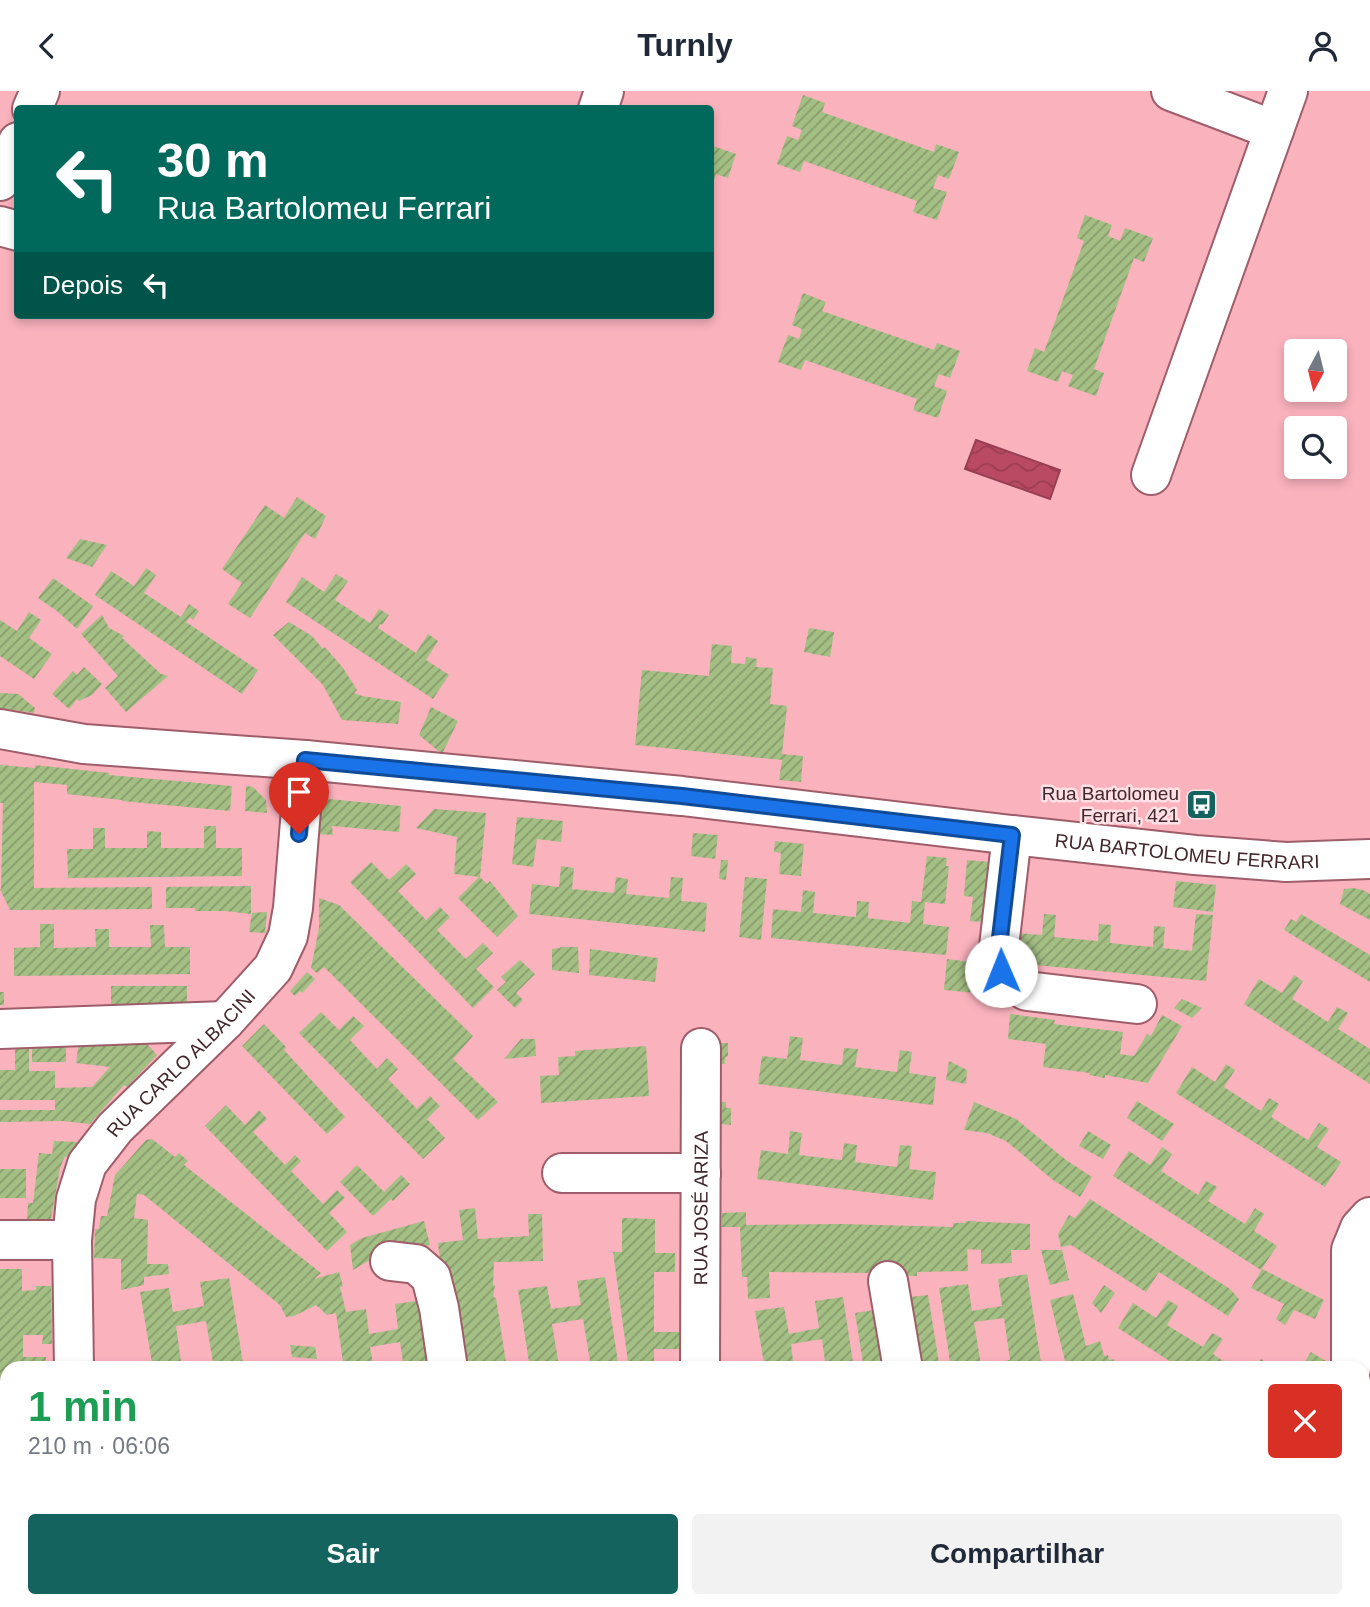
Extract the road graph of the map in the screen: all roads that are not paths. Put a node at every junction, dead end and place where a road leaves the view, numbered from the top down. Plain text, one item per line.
1 (1171, 91) edge
2 (1289, 91) edge
3 (1274, 130) junction
4 (1151, 475) dead end
5 (0, 729) edge
6 (305, 760) junction
7 (1012, 835) junction
8 (1370, 859) edge
9 (1137, 1004) dead end
10 (225, 1021) junction
11 (0, 1029) edge
12 (701, 1048) dead end
13 (562, 1173) dead end
14 (701, 1173) junction
15 (1370, 1217) edge
16 (0, 1240) edge
17 (72, 1240) junction
18 (390, 1261) dead end
19 (888, 1281) dead end
20 (74, 1361) edge
21 (447, 1361) edge
22 (699, 1361) edge
23 (901, 1361) edge
24 (1351, 1361) edge

1 - 3 street
2 - 3 street
3 - 4 street
5 - 6 street, RUA BARTOLOMEU FERRARI
6 - 7 street, RUA BARTOLOMEU FERRARI
6 - 10 street, RUA CARLO ALBACINI
7 - 8 street, RUA BARTOLOMEU FERRARI
7 - 9 street
10 - 11 street
10 - 17 street, RUA CARLO ALBACINI
12 - 14 street, RUA JOSÉ ARIZA
13 - 14 street
14 - 22 street, RUA JOSÉ ARIZA
15 - 24 street
16 - 17 street
17 - 20 street, RUA CARLO ALBACINI
18 - 21 street
19 - 23 street

